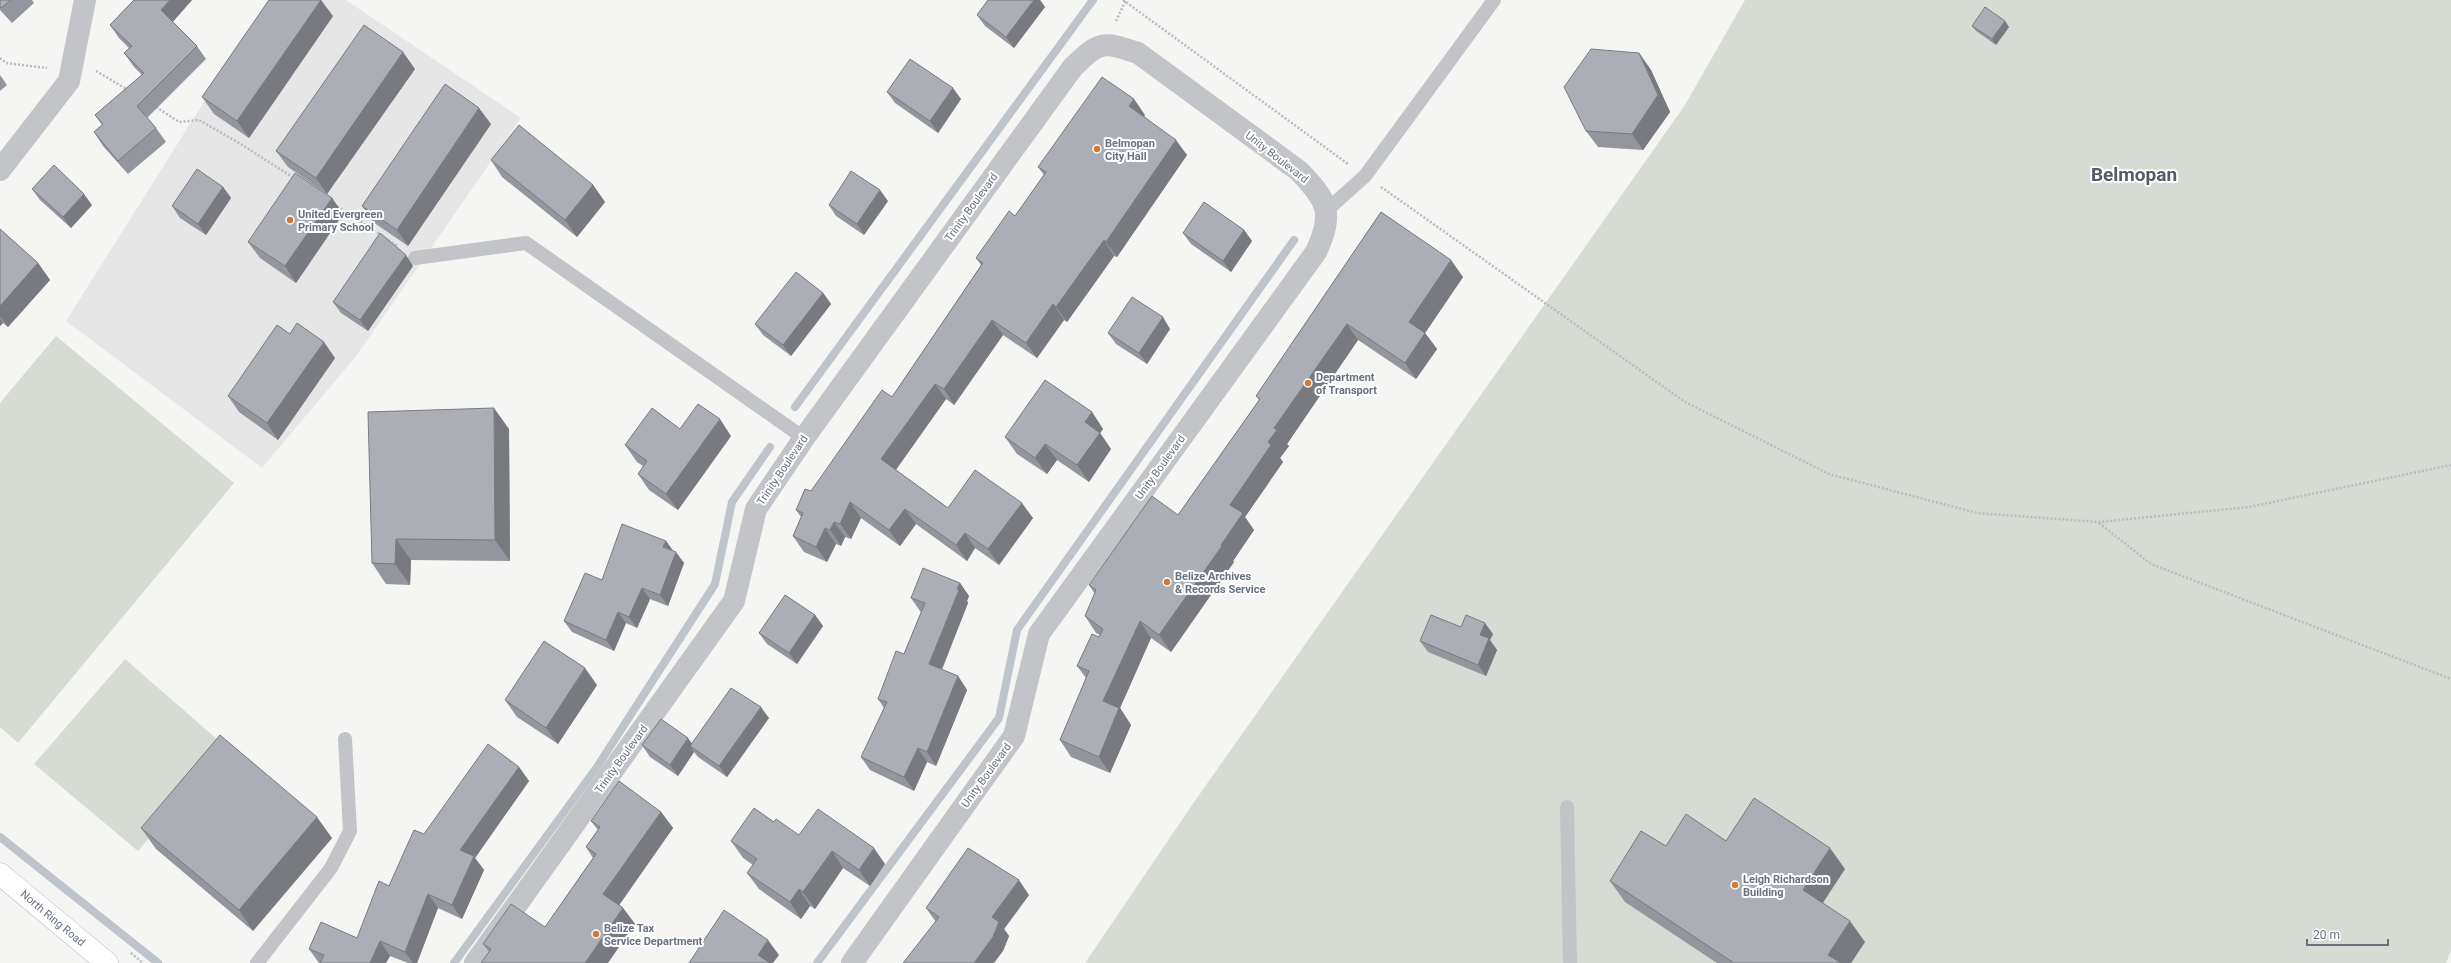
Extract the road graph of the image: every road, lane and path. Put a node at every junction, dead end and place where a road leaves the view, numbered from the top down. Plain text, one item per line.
1 (85, 0) edge
2 (1123, 0) edge
3 (1494, 0) edge
4 (1106, 44) joint
5 (0, 58) edge
6 (71, 71) junction
7 (133, 93) edge
8 (153, 105) edge
9 (0, 170) edge
10 (1365, 176) junction
11 (298, 181) edge
12 (330, 202) edge
13 (1327, 210) junction
14 (415, 258) joint
15 (804, 438) junction
16 (2451, 465) edge
17 (2099, 522) junction
18 (2451, 679) edge
19 (345, 739) dead end
20 (1567, 807) dead end
21 (0, 874) edge
22 (107, 963) edge
23 (257, 963) edge
24 (475, 963) edge
25 (852, 963) edge
26 (1570, 963) edge

1 - 6 street
2 - 10 path
3 - 10 lane
4 - 13 street, Unity Boulevard
4 - 15 street, Trinity Boulevard
5 - 6 path
6 - 7 path
6 - 9 street
8 - 11 path
10 - 13 lane
10 - 17 path
12 - 14 path
13 - 25 street, Unity Boulevard
14 - 15 lane
15 - 24 street, Trinity Boulevard
16 - 17 path
17 - 18 path
19 - 23 lane
20 - 26 lane
21 - 22 main road, North Ring Road

